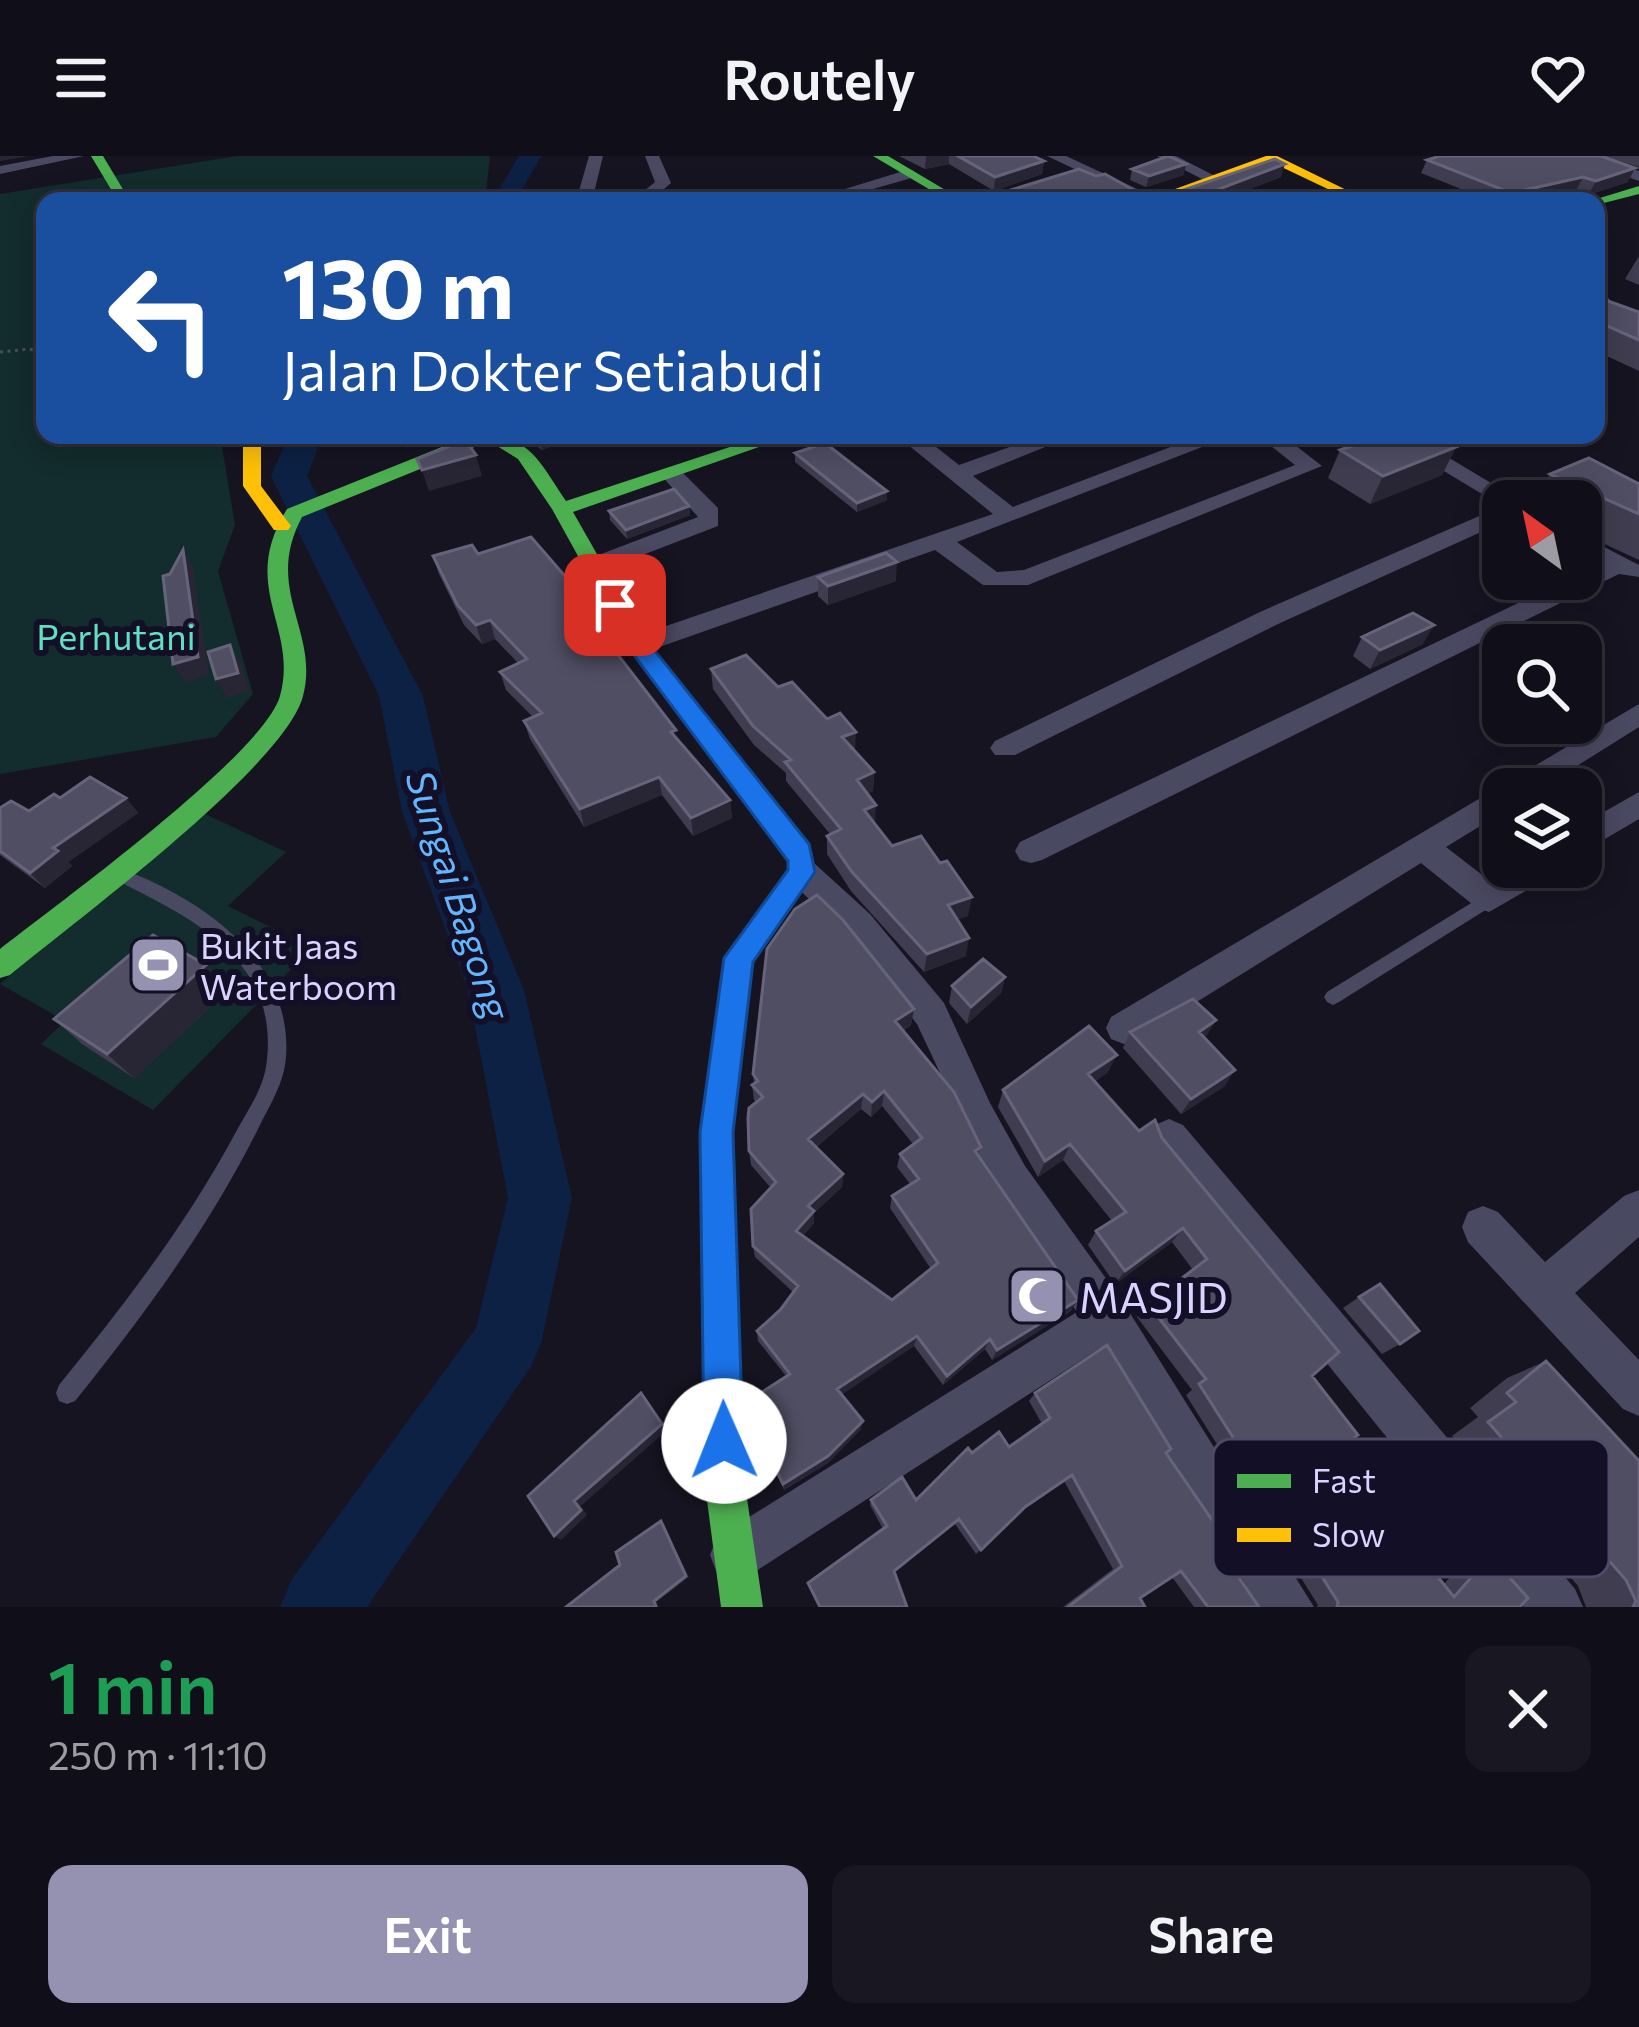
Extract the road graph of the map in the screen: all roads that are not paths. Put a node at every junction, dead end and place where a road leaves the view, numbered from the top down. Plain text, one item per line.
1 (77, 156) edge
2 (98, 156) edge
3 (596, 156) edge
4 (652, 156) edge
5 (879, 156) edge
6 (1054, 156) edge
7 (1163, 156) edge
8 (1575, 156) edge
9 (1270, 161) edge
10 (0, 169) edge
11 (1083, 170) junction
12 (910, 174) junction
13 (1639, 176) edge
14 (1211, 178) junction
15 (1048, 180) edge
16 (1639, 190) edge
17 (119, 192) edge
18 (586, 192) edge
19 (652, 192) edge
20 (846, 192) edge
21 (942, 192) edge
22 (1133, 192) edge
23 (1173, 192) edge
24 (1342, 192) edge
25 (1605, 199) edge
26 (252, 444) edge
27 (465, 444) edge
28 (505, 444) edge
29 (759, 444) edge
30 (918, 444) edge
31 (1039, 444) edge
32 (1198, 444) edge
33 (1283, 444) edge
34 (1411, 444) edge
35 (956, 474) junction
36 (672, 475) junction
37 (1482, 485) edge
38 (562, 509) junction
39 (1010, 515) junction
40 (287, 520) junction
41 (1482, 522) edge
42 (936, 539) junction
43 (1602, 554) edge
44 (592, 566) junction
45 (1629, 570) edge
46 (638, 645) junction
47 (1639, 714) edge
48 (1006, 748) dead end
49 (1550, 768) edge
50 (1639, 804) edge
51 (1482, 810) edge
52 (1602, 828) edge
53 (1422, 847) junction
54 (1031, 851) dead end
55 (116, 872) junction
56 (802, 872) junction
57 (1507, 888) edge
58 (1489, 899) junction
59 (0, 966) edge
60 (1334, 997) dead end
61 (1124, 1028) dead end
62 (1169, 1138) edge
63 (1639, 1210) edge
64 (1483, 1227) dead end
65 (1542, 1292) junction
66 (1107, 1318) junction
67 (67, 1393) dead end
68 (1639, 1394) edge
69 (1418, 1439) edge
70 (1213, 1487) edge
71 (736, 1555) junction
72 (1269, 1577) edge
73 (1532, 1577) edge
74 (742, 1607) edge
75 (1288, 1607) edge
76 (1557, 1607) edge

1 - 10 street
2 - 17 main road
3 - 18 street
4 - 19 street
5 - 12 main road
6 - 11 street
7 - 14 street
8 - 13 street
9 - 14 main road
9 - 24 main road
11 - 15 street
11 - 22 street
12 - 20 street
12 - 21 main road
14 - 23 main road
16 - 25 main road
26 - 40 main road
27 - 40 main road
28 - 38 main road
29 - 36 main road
30 - 35 street
31 - 35 street
32 - 39 street
33 - 42 street
34 - 37 street
35 - 39 street
36 - 38 main road
36 - 44 street
38 - 44 main road
39 - 42 street
40 - 55 main road
41 - 48 street
42 - 46 street
43 - 45 street
44 - 46 main road
45 - 54 street
46 - 56 main road
47 - 49 street
50 - 52 street
51 - 53 street
53 - 58 street
53 - 61 street
55 - 59 main road
55 - 67 lane
56 - 66 street
56 - 71 main road
57 - 58 street
58 - 60 lane
62 - 69 street
63 - 65 street
64 - 65 street
65 - 68 street
66 - 70 street
66 - 71 street
71 - 74 main road
72 - 75 street
73 - 76 street

